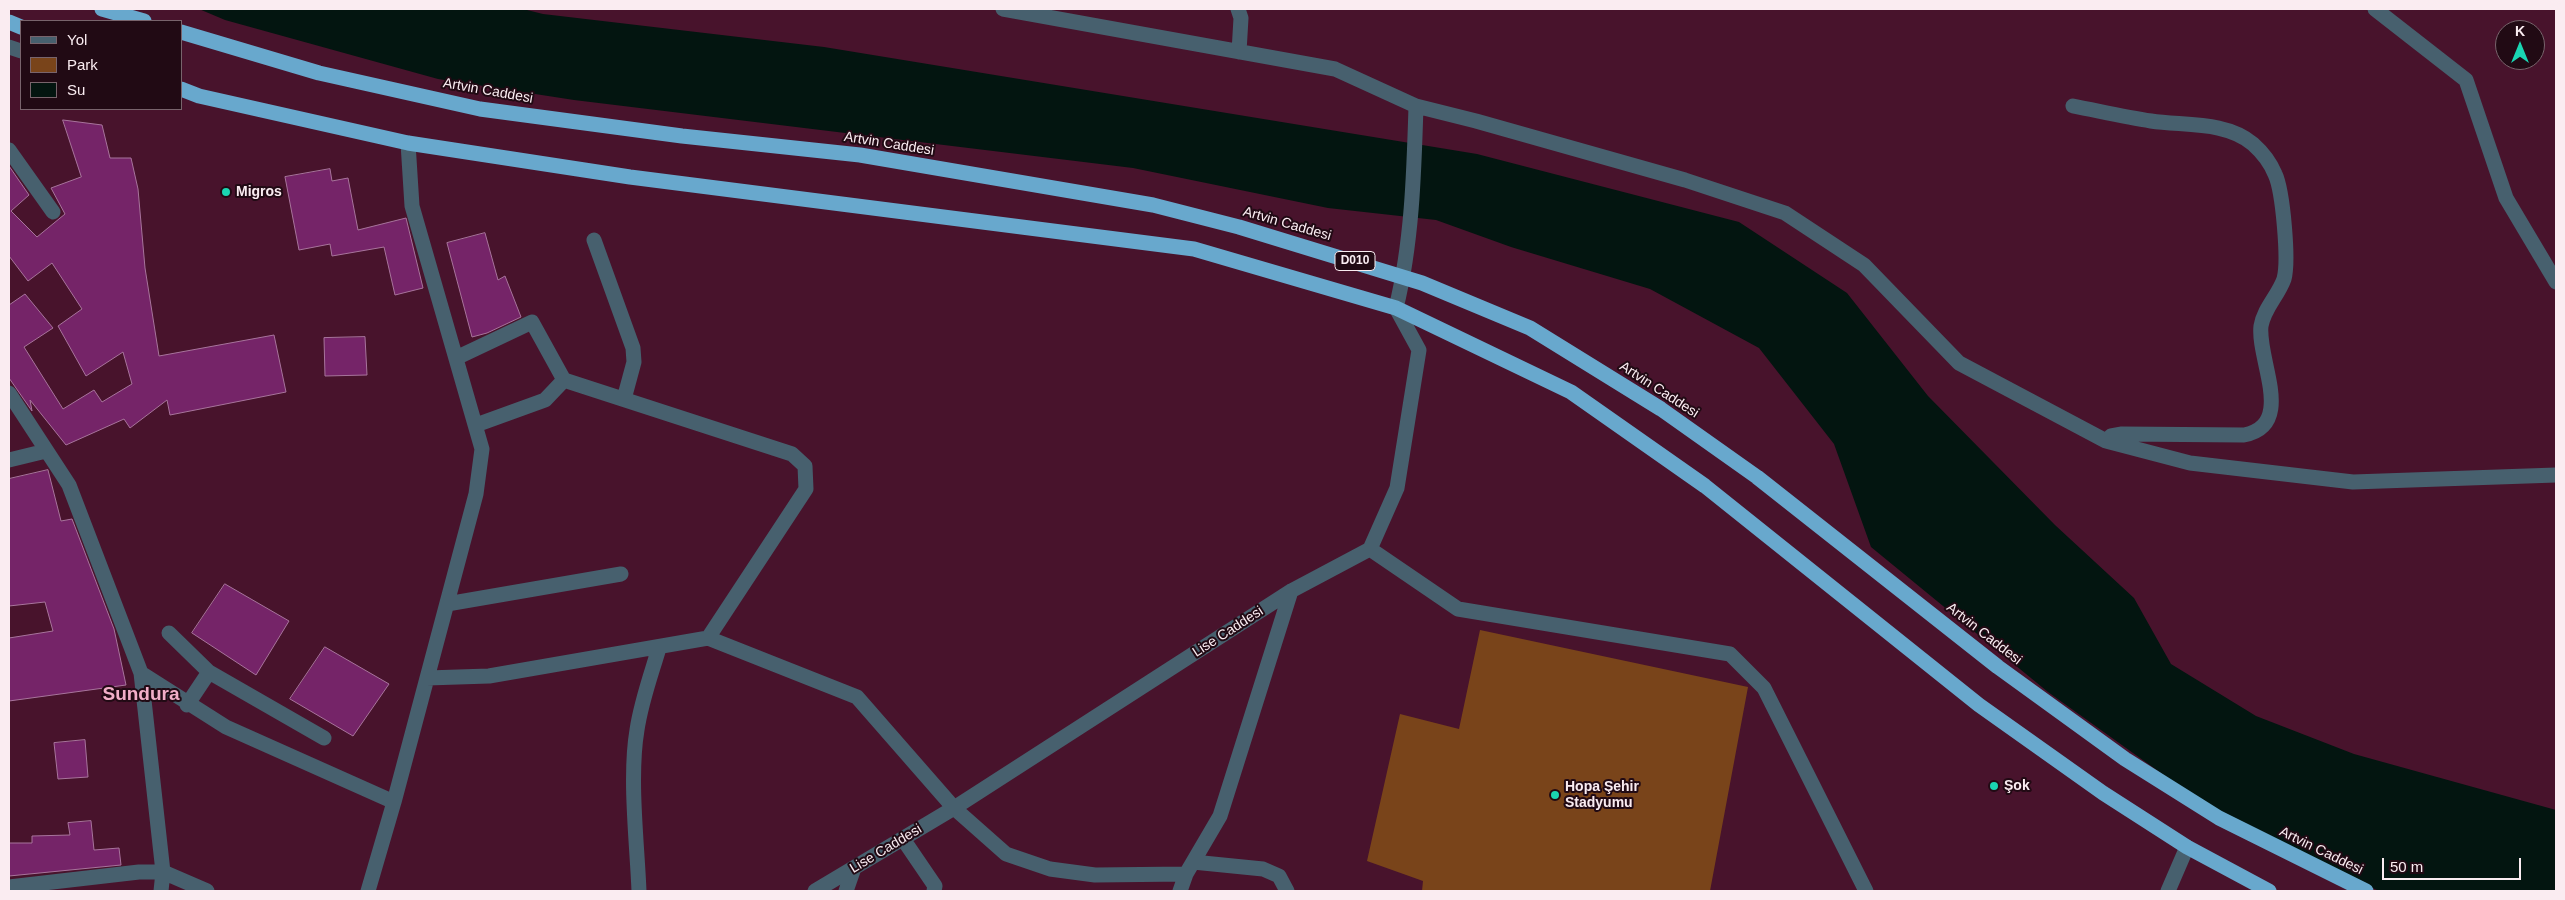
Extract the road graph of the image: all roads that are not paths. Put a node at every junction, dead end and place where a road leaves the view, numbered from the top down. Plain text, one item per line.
1 (102, 9) edge
2 (1003, 9) edge
3 (1238, 9) edge
4 (2375, 9) edge
5 (140, 20) edge
6 (182, 32) edge
7 (1239, 52) junction
8 (182, 90) edge
9 (1416, 106) junction
10 (2073, 106) dead end
11 (408, 143) junction
12 (9, 150) edge
13 (53, 212) dead end
14 (594, 240) dead end
15 (1404, 277) junction
16 (2556, 282) edge
17 (1396, 308) junction
18 (456, 358) junction
19 (564, 380) junction
20 (9, 393) edge
21 (624, 399) junction
22 (476, 425) junction
23 (2106, 441) junction
24 (46, 451) junction
25 (9, 460) edge
26 (2556, 475) edge
27 (1370, 549) junction
28 (621, 574) dead end
29 (1291, 591) junction
30 (447, 604) junction
31 (169, 633) dead end
32 (708, 638) junction
33 (659, 648) junction
34 (210, 672) junction
35 (141, 673) junction
36 (427, 678) junction
37 (187, 705) junction
38 (324, 738) dead end
39 (394, 802) junction
40 (954, 808) junction
41 (903, 839) junction
42 (2187, 847) junction
43 (854, 868) junction
44 (1190, 868) junction
45 (163, 872) junction
46 (57, 886) edge
47 (9, 887) edge
48 (161, 891) edge
49 (207, 891) edge
50 (368, 891) edge
51 (639, 891) edge
52 (816, 891) edge
53 (846, 891) edge
54 (934, 891) edge
55 (1180, 891) edge
56 (1286, 891) edge
57 (1866, 891) edge
58 (2168, 891) edge
59 (2269, 891) edge
60 (2366, 891) edge

1 - 5 highway
2 - 7 street
3 - 7 street
4 - 16 street
6 - 15 highway, Artvin Caddesi / D010
7 - 9 street
8 - 11 highway, D010
9 - 15 street
9 - 23 street
10 - 23 street
11 - 17 highway, D010
11 - 18 street
12 - 13 street
14 - 21 street
15 - 17 street
15 - 60 highway, Artvin Caddesi / D010
17 - 27 street
17 - 42 highway, D010
18 - 19 street
18 - 22 street
19 - 21 street
19 - 22 street
20 - 24 street
21 - 32 street
22 - 30 street
23 - 26 street
24 - 25 street
24 - 35 street
27 - 29 street, Lise Caddesi
27 - 57 street
28 - 30 street
29 - 40 street, Lise Caddesi
29 - 44 street
30 - 36 street
31 - 34 street
32 - 33 street
32 - 40 street
33 - 36 street
33 - 51 street
34 - 37 street
34 - 38 street
35 - 37 street
35 - 45 street
36 - 39 street
37 - 39 street
39 - 50 street
40 - 41 street, Lise Caddesi
40 - 44 street
41 - 43 street, Lise Caddesi
41 - 54 street
42 - 58 street
42 - 59 highway, D010
43 - 52 street, Lise Caddesi
43 - 53 street
44 - 55 street
44 - 56 street
45 - 46 street
45 - 48 street
45 - 49 street
46 - 47 street

